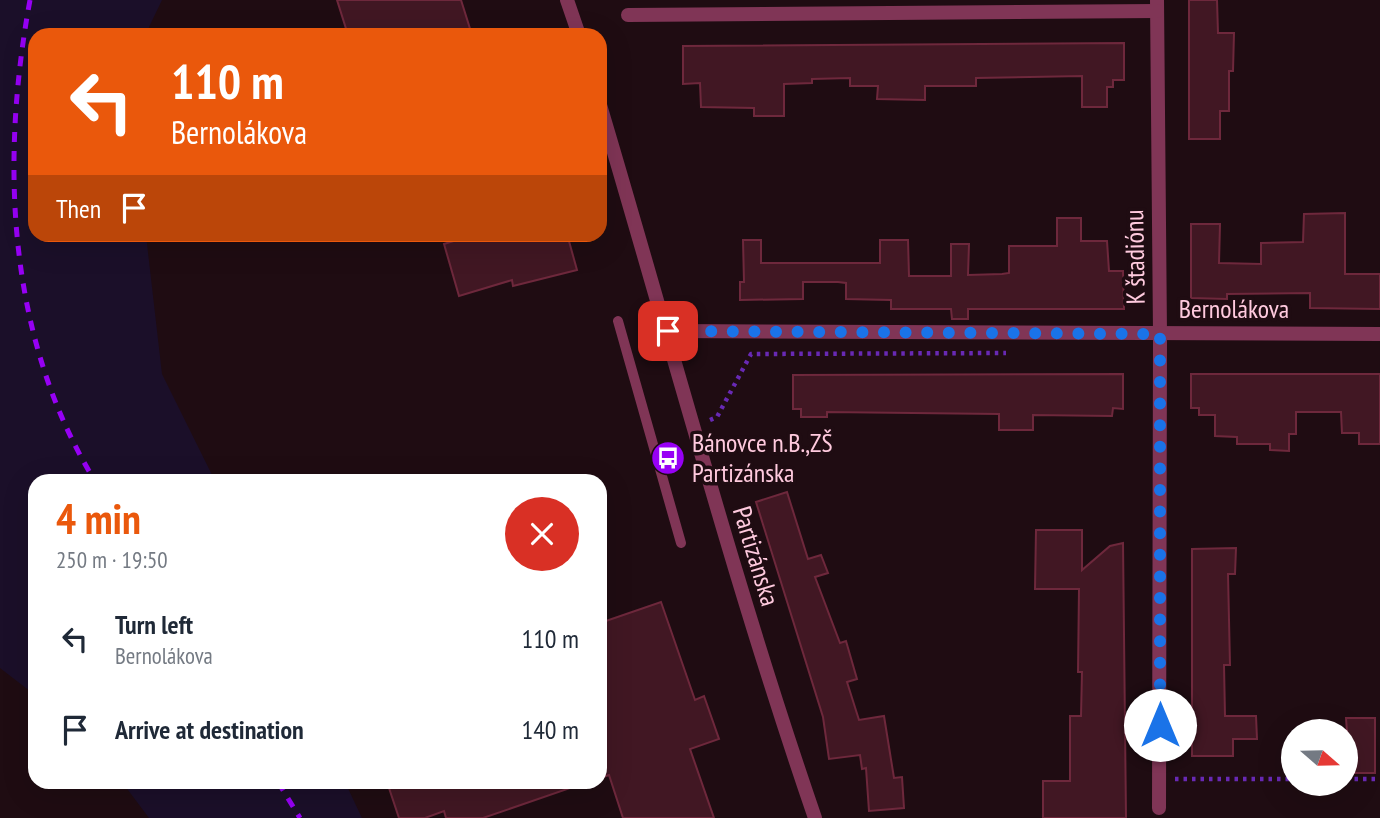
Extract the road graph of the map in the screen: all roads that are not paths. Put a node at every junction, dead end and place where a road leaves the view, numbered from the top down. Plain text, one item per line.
1 (568, 0) edge
2 (1157, 5) edge
3 (628, 15) dead end
4 (577, 28) edge
5 (607, 128) edge
6 (618, 321) dead end
7 (668, 331) junction
8 (1160, 334) junction
9 (1380, 334) edge
10 (681, 543) dead end
11 (1159, 808) dead end
12 (815, 818) edge

1 - 4 street
2 - 3 street
2 - 8 street, K štadiónu
5 - 7 street, Partizánska
6 - 10 lane
7 - 8 street, Bernolákova
7 - 12 street, Partizánska
8 - 9 street, Bernolákova
8 - 11 street, K štadiónu

